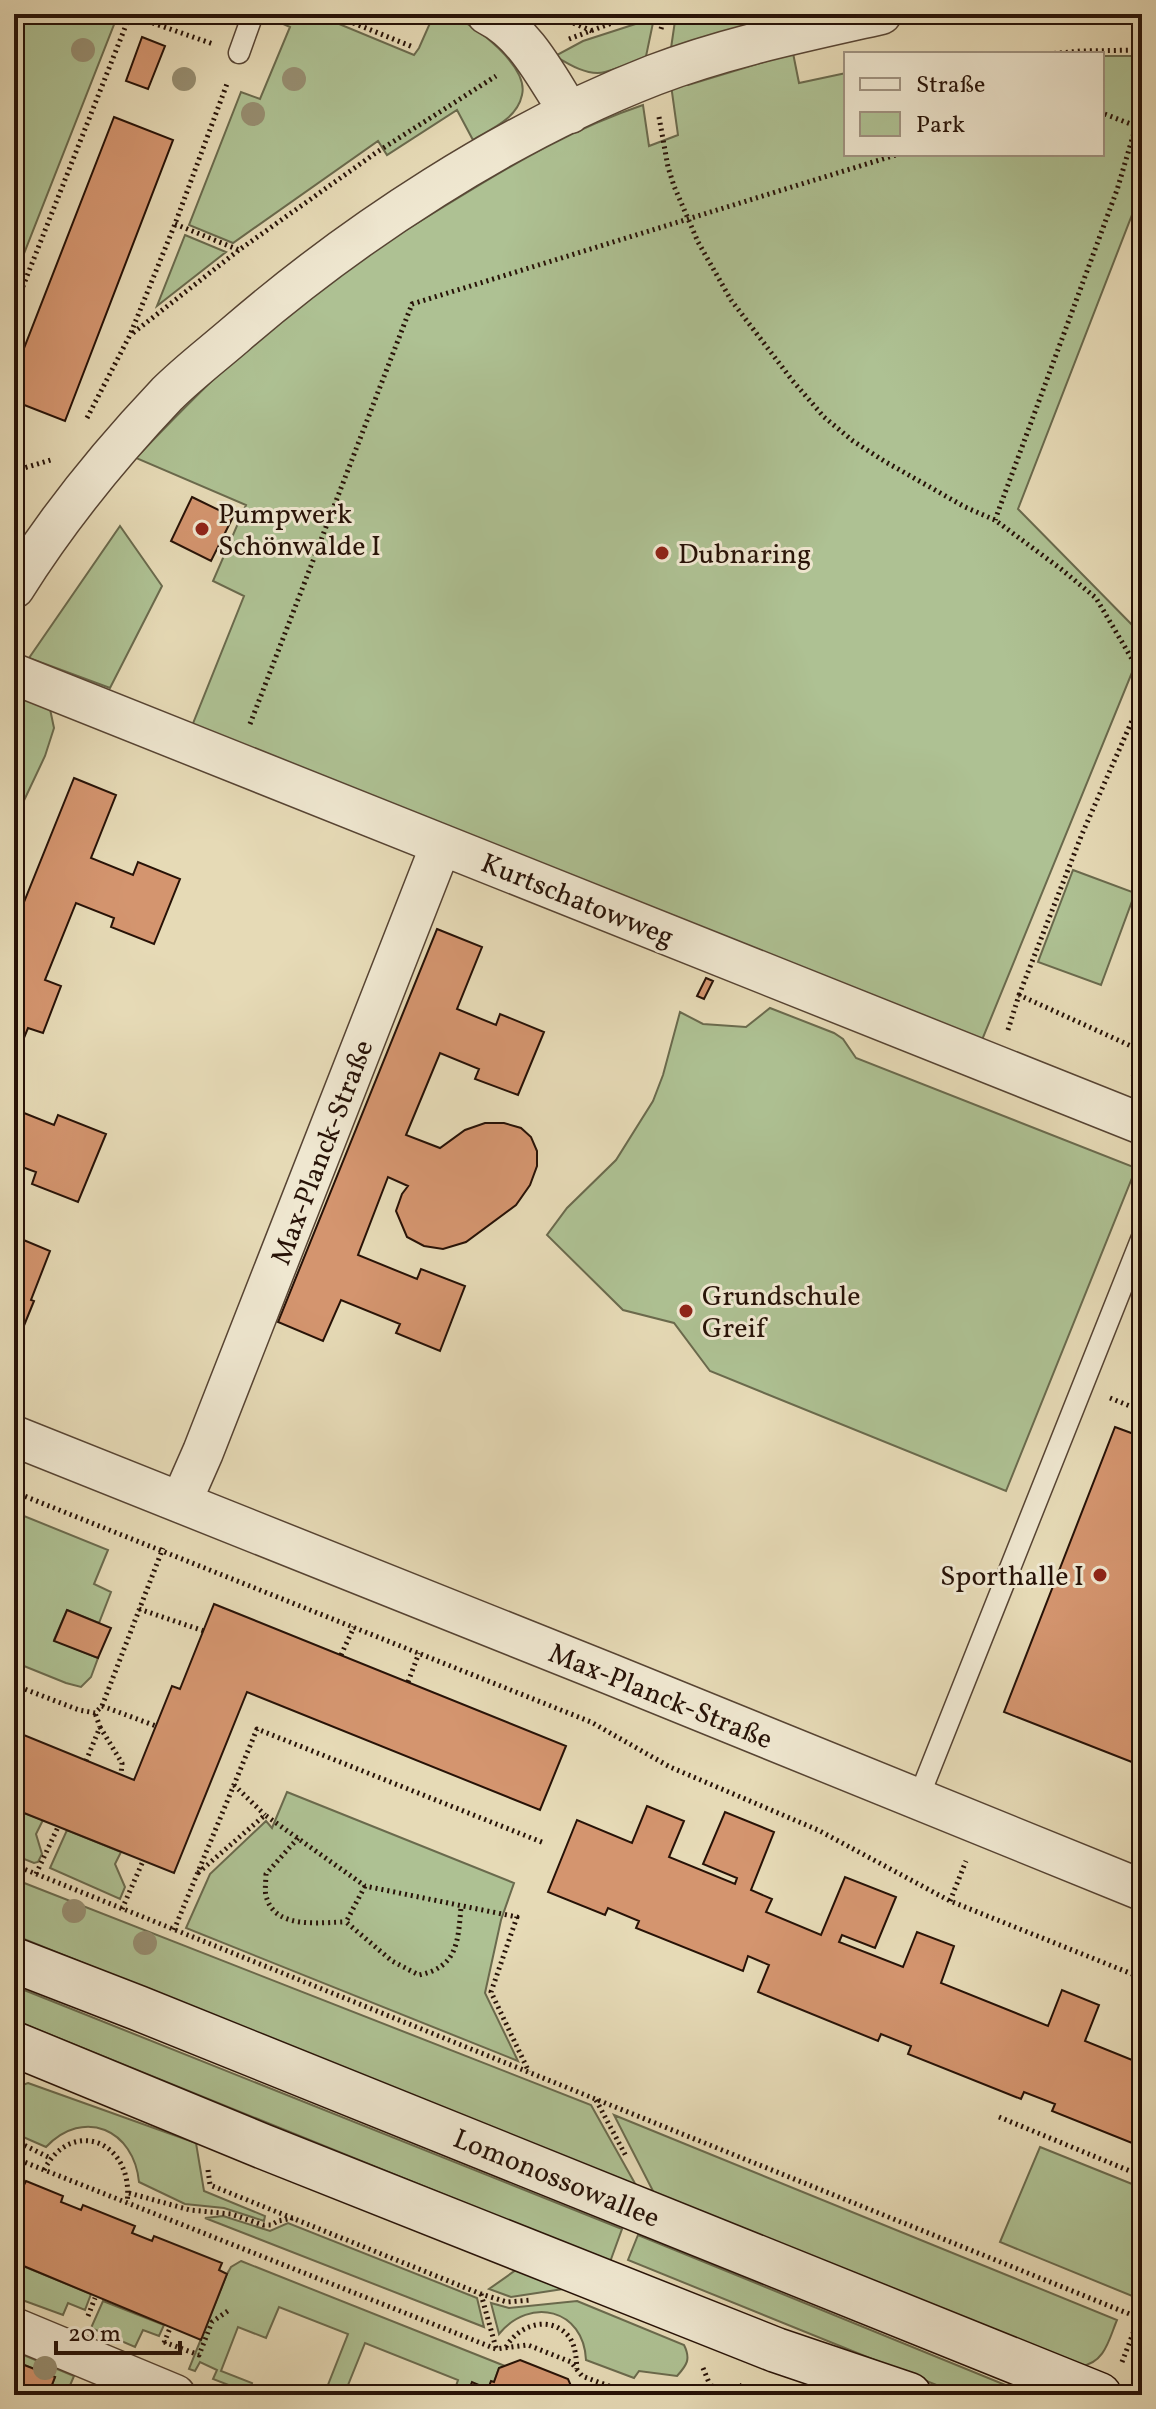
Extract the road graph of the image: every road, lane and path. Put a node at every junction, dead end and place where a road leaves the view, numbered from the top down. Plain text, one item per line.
1 (167, 14) edge
2 (253, 14) edge
3 (331, 14) edge
4 (487, 14) edge
5 (552, 14) edge
6 (636, 14) edge
7 (881, 14) edge
8 (128, 15) edge
9 (145, 21) junction
10 (592, 31) junction
11 (413, 47) dead end
12 (1142, 50) edge
13 (1070, 52) edge
14 (239, 53) junction
15 (532, 53) junction
16 (650, 77) junction
17 (570, 113) junction
18 (1104, 114) edge
19 (893, 156) edge
20 (687, 220) junction
21 (175, 224) junction
22 (239, 250) junction
23 (14, 309) edge
24 (130, 335) junction
25 (87, 418) dead end
26 (59, 457) dead end
27 (14, 471) edge
28 (995, 520) junction
29 (15, 584) edge
30 (14, 674) edge
31 (1142, 676) edge
32 (1142, 698) edge
33 (235, 762) junction
34 (441, 845) junction
35 (1019, 995) junction
36 (1142, 1051) edge
37 (996, 1067) junction
38 (1142, 1124) edge
39 (1142, 1237) edge
40 (14, 1436) edge
41 (14, 1492) edge
42 (181, 1502) junction
43 (162, 1550) junction
44 (139, 1609) junction
45 (354, 1627) junction
46 (204, 1631) dead end
47 (419, 1653) junction
48 (341, 1655) dead end
49 (408, 1682) dead end
50 (14, 1685) edge
51 (21, 1688) junction
52 (14, 1705) edge
53 (102, 1706) junction
54 (95, 1713) junction
55 (156, 1726) dead end
56 (100, 1727) junction
57 (86, 1761) dead end
58 (121, 1775) dead end
59 (234, 1784) junction
60 (918, 1799) junction
61 (265, 1815) junction
62 (58, 1827) dead end
63 (298, 1838) junction
64 (544, 1843) dead end
65 (143, 1861) dead end
66 (14, 1865) edge
67 (198, 1873) junction
68 (36, 1874) junction
69 (365, 1886) junction
70 (1142, 1890) edge
71 (461, 1907) junction
72 (122, 1909) junction
73 (346, 1922) junction
74 (174, 1930) junction
75 (14, 1960) edge
76 (1142, 1978) edge
77 (14, 2044) edge
78 (529, 2073) junction
79 (595, 2099) junction
80 (999, 2117) dead end
81 (14, 2140) edge
82 (14, 2158) edge
83 (50, 2158) junction
84 (632, 2165) dead end
85 (44, 2170) junction
86 (1142, 2176) edge
87 (129, 2193) junction
88 (127, 2203) junction
89 (295, 2218) dead end
90 (17, 2264) dead end
91 (14, 2271) edge
92 (481, 2294) dead end
93 (229, 2310) dead end
94 (1142, 2319) edge
95 (14, 2328) edge
96 (164, 2342) dead end
97 (506, 2348) junction
98 (496, 2349) junction
99 (577, 2370) junction
100 (175, 2395) edge
101 (633, 2395) edge
102 (697, 2395) edge
103 (732, 2395) edge
104 (909, 2395) edge
105 (1099, 2395) edge

1 - 9 path
2 - 14 lane
3 - 11 path
4 - 15 street
5 - 10 path
6 - 10 path
7 - 16 street
8 - 9 path
8 - 23 path
9 - 14 path
10 - 15 path
12 - 13 path
14 - 21 path
15 - 17 street
15 - 22 path
16 - 17 street
16 - 20 path
17 - 29 street
18 - 28 path
19 - 20 path
20 - 28 path
20 - 33 path
21 - 22 path
21 - 24 path
22 - 24 path
24 - 25 path
26 - 27 path
28 - 31 path
30 - 33 street, Kurtschatowweg
32 - 35 path
33 - 34 street, Kurtschatowweg
34 - 37 street, Kurtschatowweg
34 - 42 street, Max-Planck-Straße
35 - 36 path
35 - 37 path
37 - 38 street, Kurtschatowweg
39 - 60 lane
40 - 42 street, Max-Planck-Straße
41 - 43 path
42 - 43 path
42 - 60 street, Max-Planck-Straße
43 - 44 path
43 - 45 path
44 - 46 path
44 - 53 path
45 - 47 path
45 - 48 path
47 - 49 path
47 - 76 path
50 - 51 path
51 - 52 path
51 - 54 path
53 - 54 path
53 - 55 path
54 - 56 path
56 - 57 path
56 - 58 path
59 - 61 path
59 - 64 path
59 - 67 path
60 - 70 street, Max-Planck-Straße
61 - 63 path
61 - 67 path
62 - 68 path
63 - 69 path
63 - 73 path
65 - 72 path
66 - 68 path
67 - 74 path
68 - 72 path
69 - 71 path
69 - 73 path
71 - 73 path
71 - 78 path
72 - 74 path
74 - 78 path
75 - 105 street, Lomonossowallee
77 - 104 street
78 - 79 path
79 - 84 path
79 - 94 path
80 - 86 path
81 - 83 path
82 - 85 path
83 - 85 path
83 - 87 path
85 - 88 path
87 - 88 path
87 - 89 path
88 - 98 path
90 - 91 path
92 - 98 path
93 - 96 path
95 - 100 street
97 - 98 path
97 - 99 path
97 - 99 path
99 - 101 path
102 - 103 path

